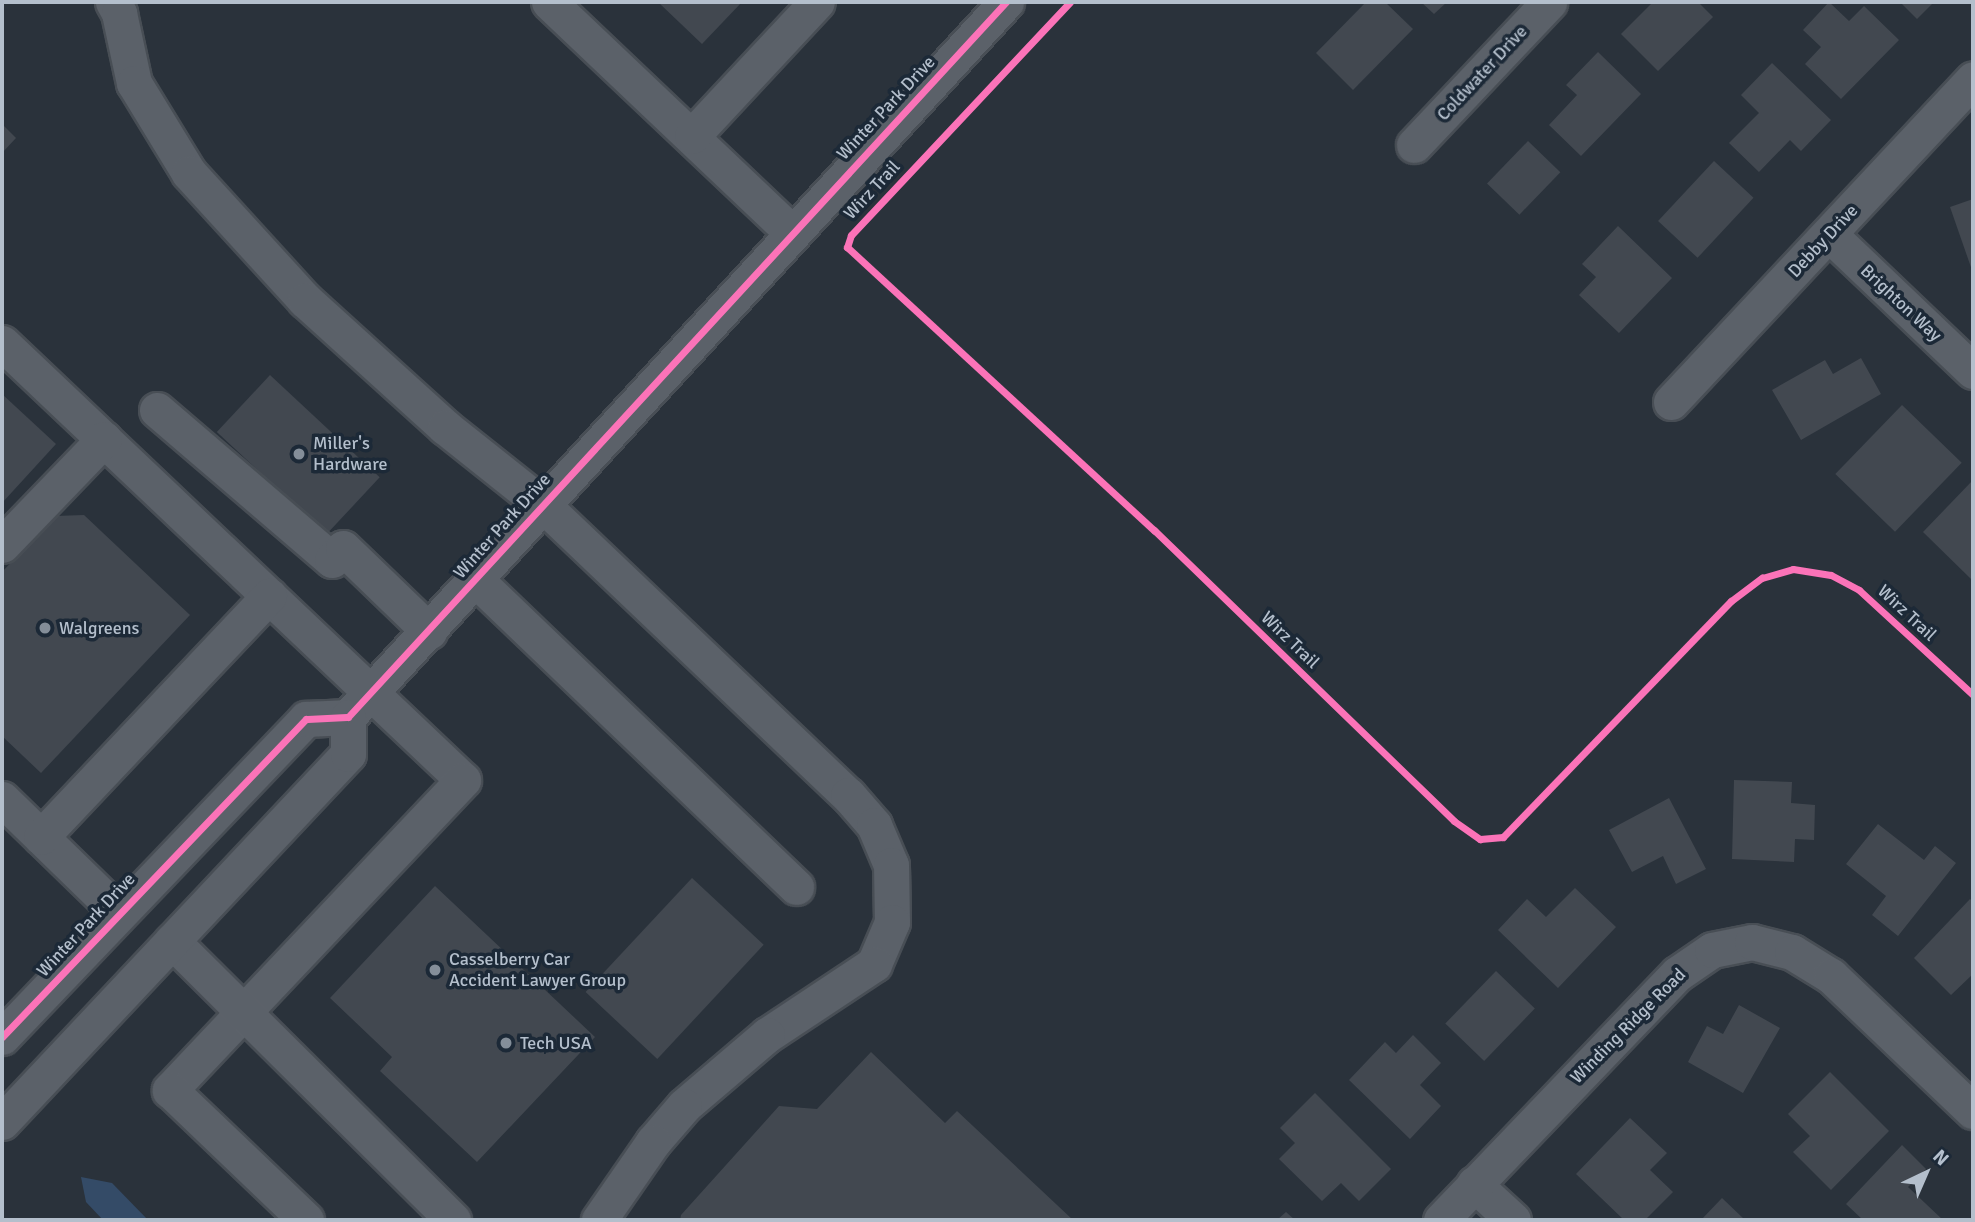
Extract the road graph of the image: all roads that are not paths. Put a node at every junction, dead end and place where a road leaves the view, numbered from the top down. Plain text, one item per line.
1 (113, 2) edge
2 (550, 2) edge
3 (817, 2) edge
4 (1006, 2) edge
5 (1549, 2) edge
6 (1973, 79) edge
7 (692, 136) junction
8 (1414, 145) dead end
9 (792, 233) junction
10 (1830, 235) junction
11 (2, 343) edge
12 (1973, 371) edge
13 (1671, 402) dead end
14 (157, 410) dead end
15 (104, 439) junction
16 (543, 505) junction
17 (2, 545) edge
18 (475, 579) junction
19 (269, 596) junction
20 (429, 631) junction
21 (359, 706) junction
22 (2, 799) edge
23 (41, 837) junction
24 (796, 887) dead end
25 (118, 912) junction
26 (172, 941) junction
27 (244, 1014) junction
28 (2, 1037) edge
29 (1973, 1111) edge
30 (2, 1122) edge
31 (1474, 1184) junction
32 (306, 1220) edge
33 (453, 1220) edge
34 (598, 1220) edge
35 (1441, 1220) edge
36 (1513, 1220) edge

1 - 16 street
2 - 7 street
3 - 7 street
4 - 9 street, Winter Park Drive
5 - 8 street, Coldwater Drive
6 - 10 street, Debby Drive
7 - 9 street
9 - 16 street, Winter Park Drive
10 - 12 street, Brighton Way
10 - 13 street, Debby Drive
11 - 15 street
14 - 20 street
15 - 17 street
15 - 19 street
16 - 18 street, Winter Park Drive
16 - 34 street
18 - 20 street, Winter Park Drive
18 - 24 street
19 - 21 street
19 - 23 street
20 - 21 street, Winter Park Drive
21 - 25 street, Winter Park Drive
21 - 26 street
21 - 27 street
22 - 23 street
23 - 25 street
25 - 28 street, Winter Park Drive
26 - 27 street
26 - 30 street
27 - 32 street
27 - 33 street
29 - 31 street, Winding Ridge Road
31 - 35 street, Winding Ridge Road
31 - 36 street

